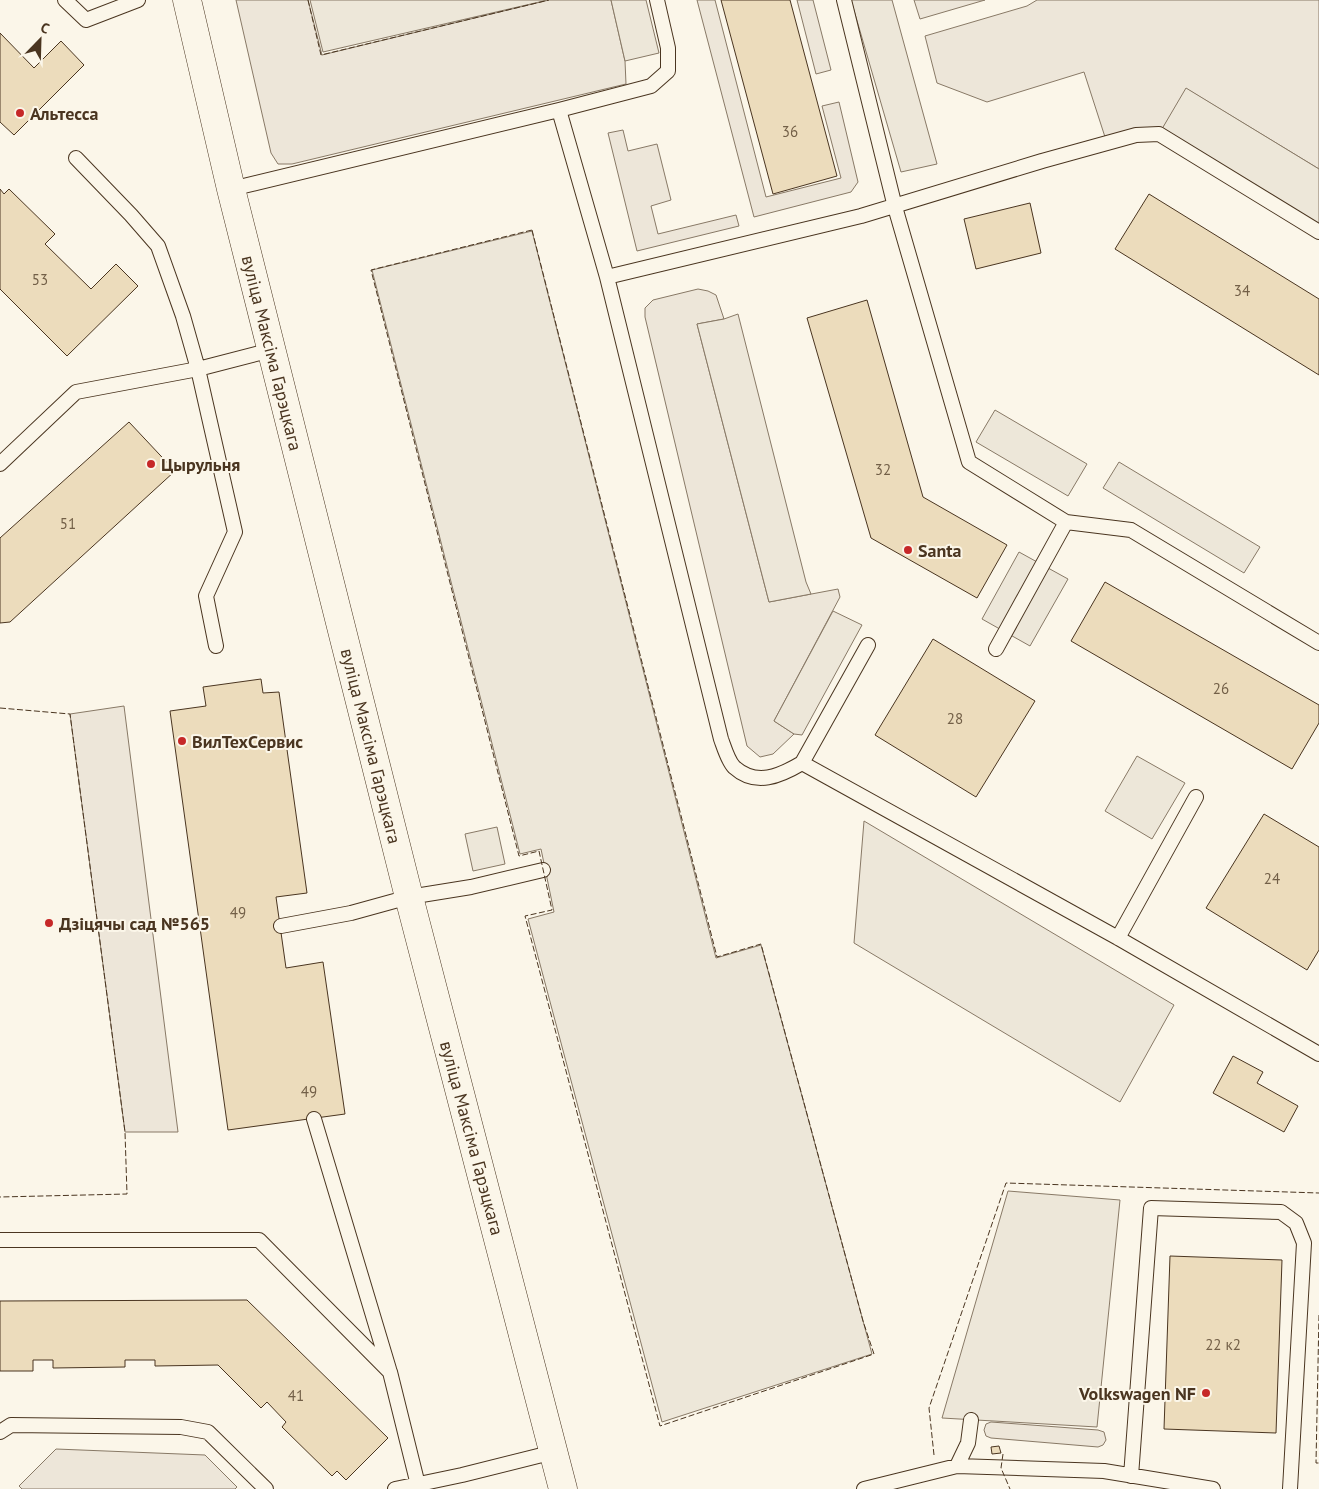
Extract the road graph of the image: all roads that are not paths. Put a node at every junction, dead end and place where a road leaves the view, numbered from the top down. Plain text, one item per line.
1 (65, 0) edge
2 (138, 0) edge
3 (187, 0) edge
4 (657, 0) edge
5 (844, 0) edge
6 (559, 110) junction
7 (76, 158) dead end
8 (231, 189) junction
9 (895, 207) junction
10 (1319, 232) edge
11 (608, 277) junction
12 (271, 350) junction
13 (198, 369) junction
14 (0, 464) edge
15 (1066, 522) junction
16 (1319, 643) edge
17 (868, 645) dead end
18 (216, 646) dead end
19 (996, 648) dead end
20 (802, 763) junction
21 (1196, 797) dead end
22 (543, 870) dead end
23 (409, 897) junction
24 (280, 926) dead end
25 (1118, 938) junction
26 (1319, 1054) edge
27 (314, 1119) dead end
28 (0, 1240) edge
29 (390, 1372) junction
30 (971, 1420) dead end
31 (0, 1432) edge
32 (554, 1452) junction
33 (957, 1466) junction
34 (1130, 1476) junction
35 (904, 1484) edge
36 (418, 1485) junction
37 (1177, 1487) edge
38 (266, 1489) edge
39 (395, 1489) edge
40 (564, 1489) edge
41 (864, 1489) edge
42 (1212, 1489) edge
43 (1290, 1489) edge

1 - 2 lane
3 - 8 main road, вуліца Максіма Гарэцкага
4 - 6 lane
5 - 9 lane
6 - 8 lane
6 - 11 lane
7 - 13 lane
8 - 12 main road, вуліца Максіма Гарэцкага
9 - 10 lane
9 - 11 lane
9 - 15 lane
11 - 20 lane
12 - 13 lane
12 - 23 main road, вуліца Максіма Гарэцкага
13 - 14 lane
13 - 18 lane
15 - 16 lane
15 - 19 lane
17 - 20 lane
20 - 25 lane
21 - 25 lane
22 - 23 lane
23 - 24 lane
23 - 32 main road, вуліца Максіма Гарэцкага
25 - 26 lane
27 - 29 lane
28 - 29 lane
29 - 36 lane
30 - 33 lane
31 - 38 lane
32 - 36 lane
32 - 40 main road, вуліца Максіма Гарэцкага
33 - 34 lane
33 - 35 lane
34 - 37 lane
34 - 43 lane
35 - 41 lane
36 - 39 lane
37 - 42 lane

